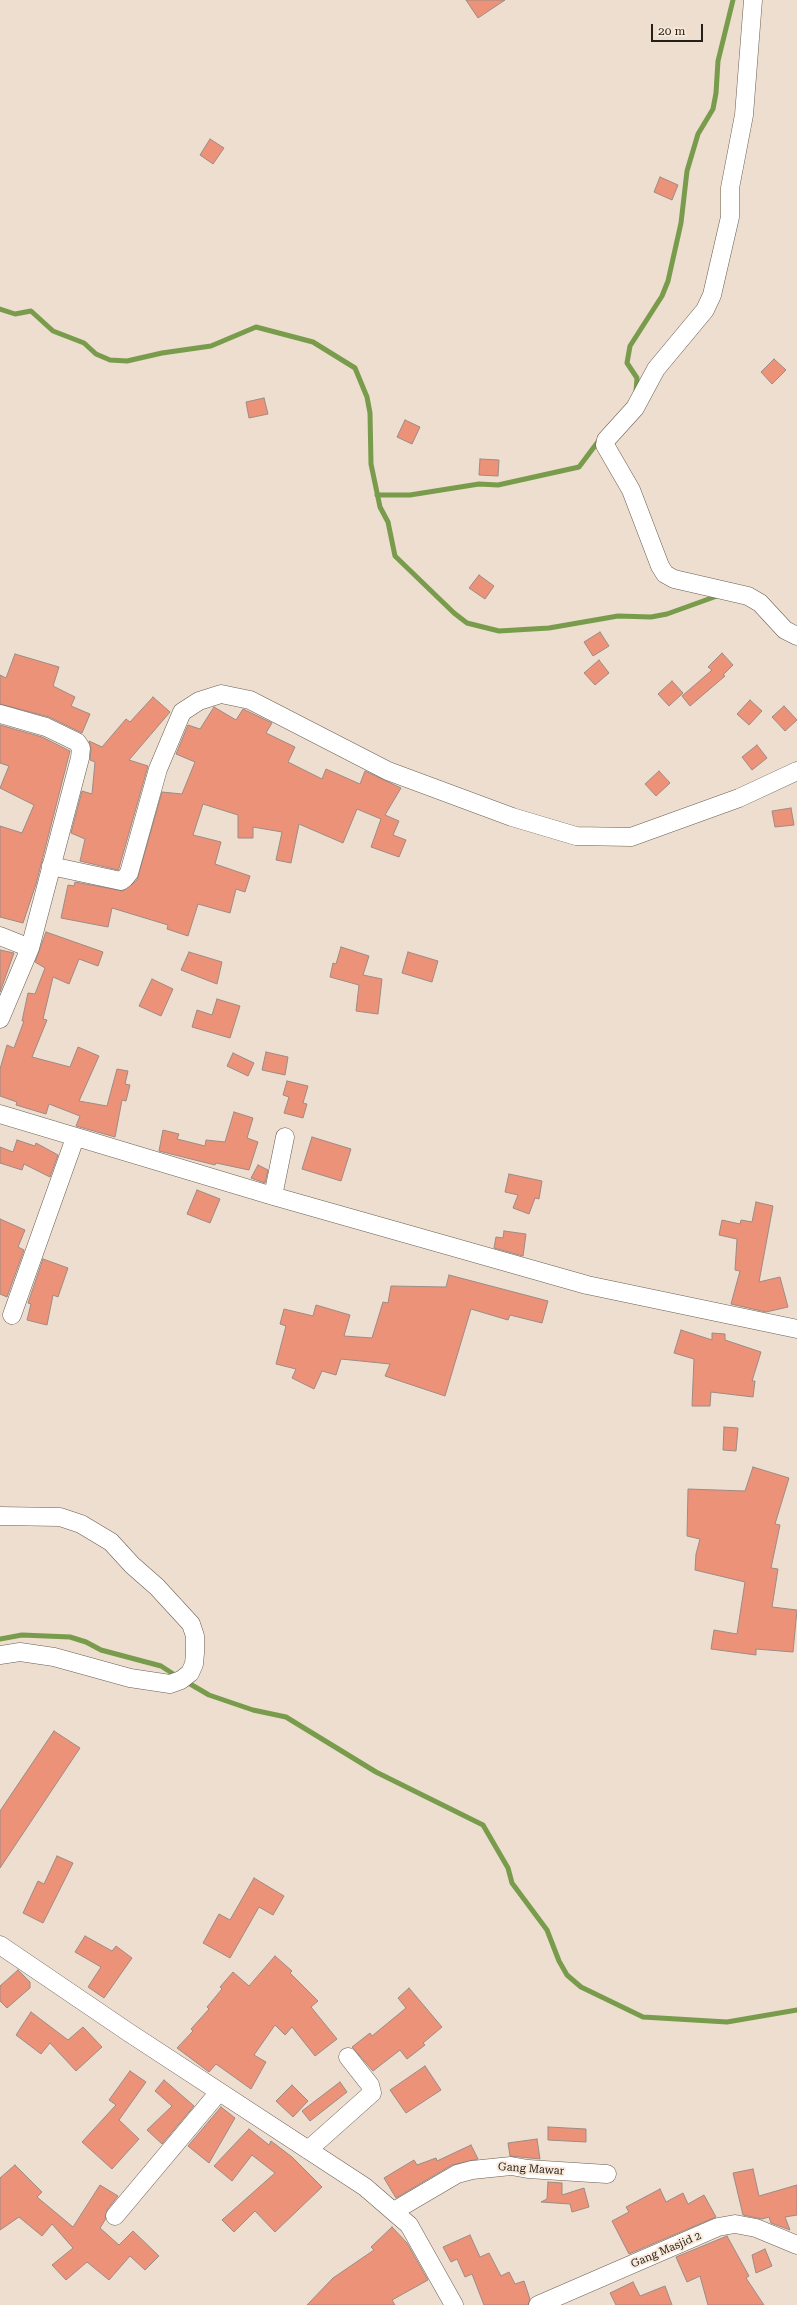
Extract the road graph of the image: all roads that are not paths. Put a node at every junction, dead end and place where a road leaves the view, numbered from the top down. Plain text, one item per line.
1 (753, 0) edge
2 (797, 636) edge
3 (0, 714) edge
4 (797, 771) edge
5 (52, 866) junction
6 (0, 936) edge
7 (30, 948) junction
8 (0, 1019) edge
9 (0, 1114) edge
10 (285, 1137) dead end
11 (74, 1138) junction
12 (273, 1196) junction
13 (12, 1315) dead end
14 (797, 1329) edge
15 (0, 1516) edge
16 (0, 1655) edge
17 (0, 1945) edge
18 (348, 2057) dead end
19 (220, 2092) junction
20 (308, 2150) junction
21 (607, 2174) dead end
22 (394, 2211) junction
23 (115, 2216) dead end
24 (797, 2245) edge
25 (454, 2305) edge
26 (538, 2305) edge

1 - 2 street
3 - 5 street
4 - 5 street
5 - 7 street
6 - 7 street
7 - 8 street
9 - 11 street
10 - 12 street
11 - 12 street
11 - 13 street
12 - 14 street
15 - 16 street
17 - 19 street
18 - 20 street
19 - 20 street
19 - 23 street
20 - 22 street
21 - 22 street, Gang Mawar
22 - 25 street
24 - 26 street, Gang Masjid 2

